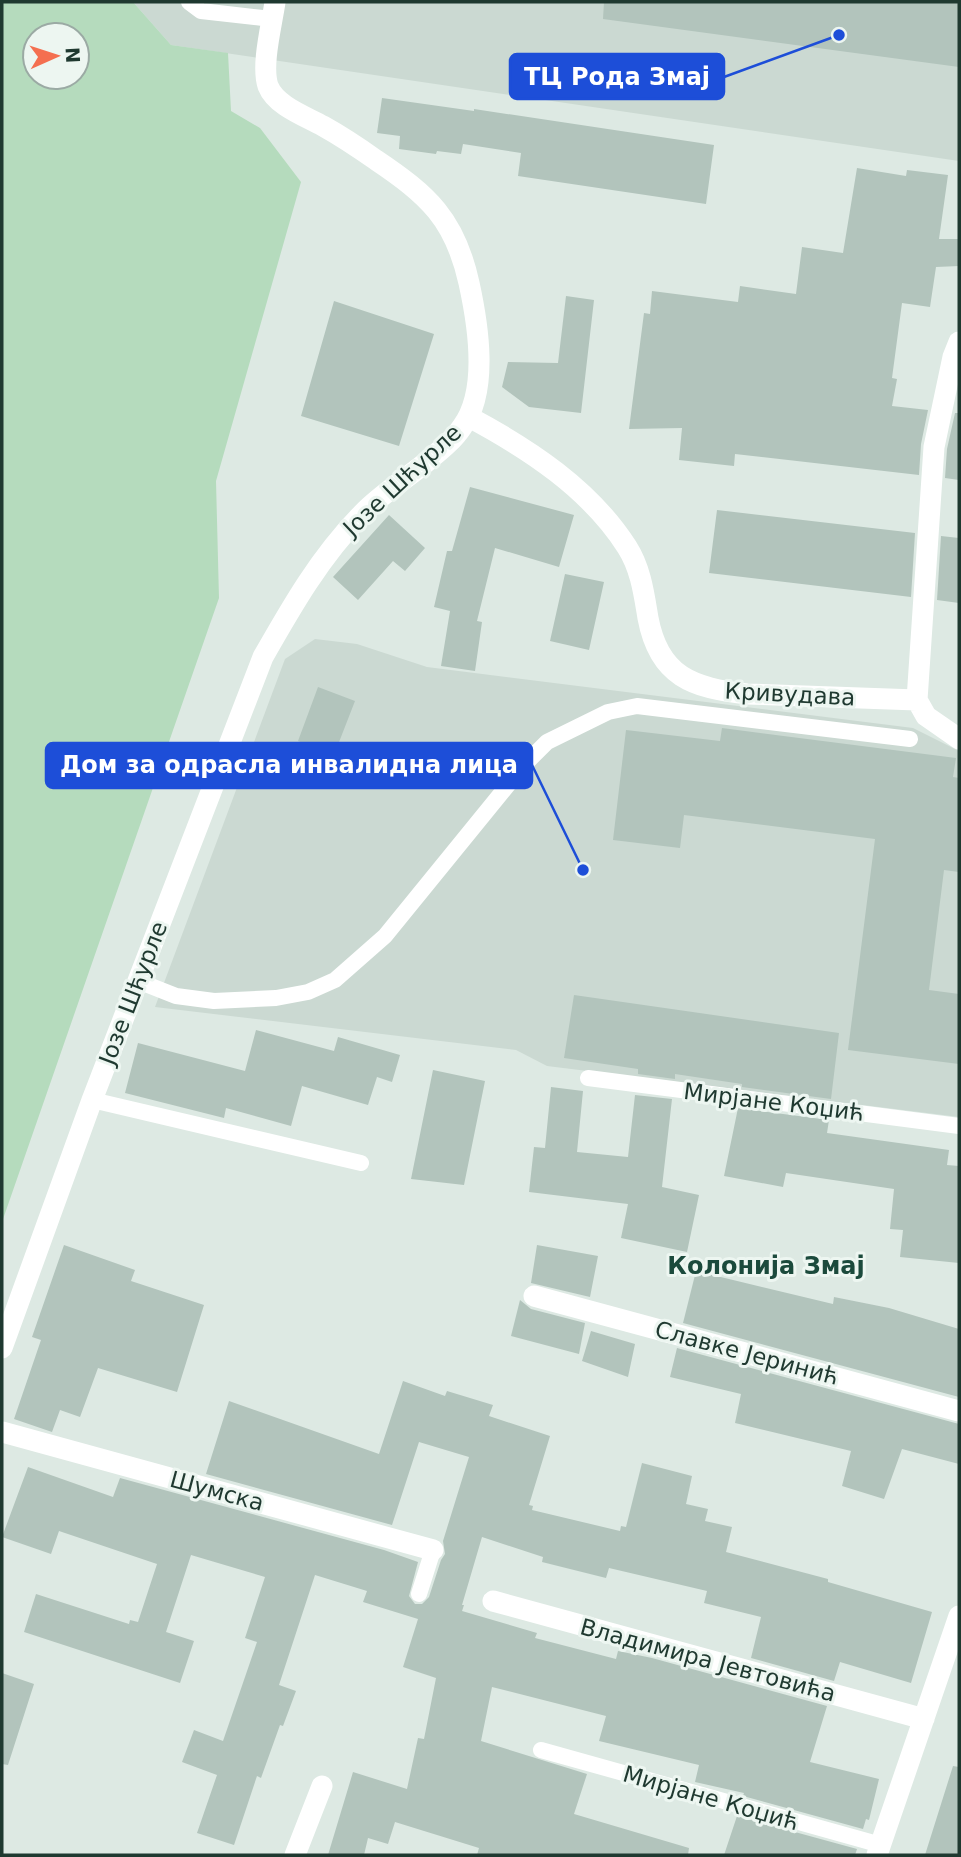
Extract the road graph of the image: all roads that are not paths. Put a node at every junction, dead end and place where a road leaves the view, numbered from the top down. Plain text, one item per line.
1 (190, 2) edge
2 (274, 10) edge
3 (959, 342) edge
4 (469, 417) junction
5 (917, 700) junction
6 (910, 739) dead end
7 (959, 739) edge
8 (138, 981) junction
9 (588, 1078) dead end
10 (92, 1100) junction
11 (959, 1126) edge
12 (360, 1163) dead end
13 (534, 1296) dead end
14 (2, 1348) edge
15 (959, 1411) edge
16 (2, 1432) edge
17 (433, 1550) joint
18 (419, 1594) dead end
19 (493, 1601) dead end
20 (959, 1616) edge
21 (924, 1718) junction
22 (541, 1750) dead end
23 (323, 1786) dead end
24 (879, 1850) edge
25 (295, 1855) edge

1 - 2 lane
2 - 4 street, Јозе Шћурле
3 - 5 street
4 - 5 street, Кривудава
4 - 8 street, Јозе Шћурле
5 - 7 street
6 - 8 lane
8 - 10 street, Јозе Шћурле
9 - 11 lane, Мирјане Коџић
10 - 12 lane
10 - 14 street, Јозе Шћурле
13 - 15 street, Славке Јеринић
16 - 17 street, Шумска
17 - 18 lane
19 - 21 street, Владимира Јевтовића
20 - 21 street, Мирјане Коџић
21 - 24 street, Мирјане Коџић
22 - 24 lane, Мирјане Коџић
23 - 25 street

